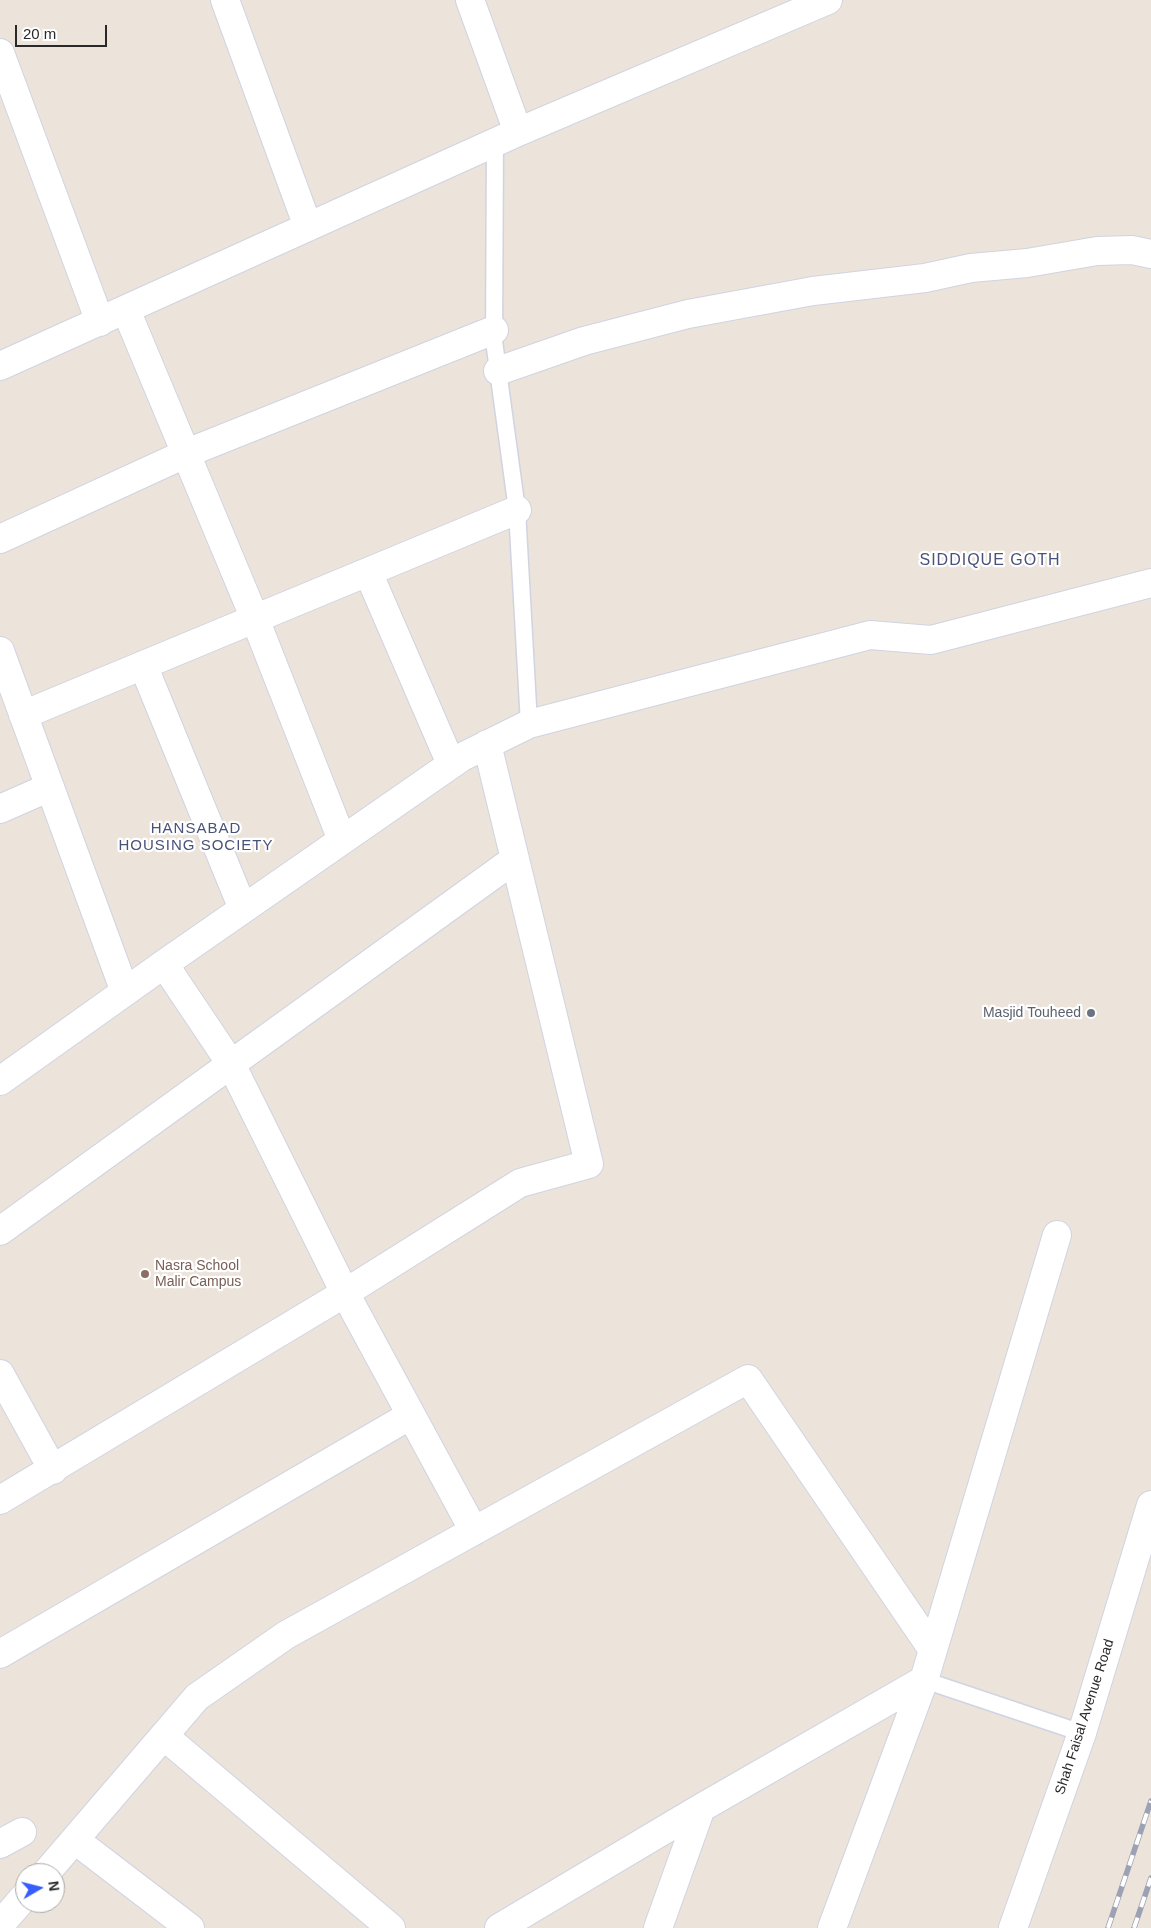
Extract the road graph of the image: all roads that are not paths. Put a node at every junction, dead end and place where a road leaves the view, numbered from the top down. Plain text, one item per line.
1 (225, 0) edge
2 (470, 0) edge
3 (816, 3) edge
4 (0, 53) edge
5 (507, 137) junction
6 (308, 228) junction
7 (1151, 254) edge
8 (126, 310) junction
9 (100, 322) junction
10 (494, 330) junction
11 (0, 366) edge
12 (498, 371) junction
13 (186, 453) junction
14 (518, 510) junction
15 (0, 539) edge
16 (368, 572) junction
17 (1151, 583) edge
18 (255, 619) junction
19 (0, 651) edge
20 (143, 665) junction
21 (24, 715) junction
22 (529, 724) junction
23 (487, 744) junction
24 (451, 764) junction
25 (50, 787) junction
26 (0, 809) edge
27 (342, 840) junction
28 (515, 859) junction
29 (243, 909) junction
30 (164, 964) junction
31 (125, 992) junction
32 (231, 1064) junction
33 (0, 1081) edge
34 (0, 1231) edge
35 (1057, 1235) dead end
36 (345, 1293) junction
37 (0, 1374) edge
38 (411, 1415) junction
39 (53, 1470) junction
40 (0, 1500) edge
41 (1151, 1505) edge
42 (474, 1531) junction
43 (933, 1650) junction
44 (0, 1654) edge
45 (924, 1680) junction
46 (1082, 1733) junction
47 (164, 1736) junction
48 (701, 1808) junction
49 (75, 1840) junction
50 (55, 1863) edge
51 (15, 1907) edge
52 (0, 1924) edge
53 (190, 1928) edge
54 (391, 1928) edge
55 (499, 1928) edge
56 (658, 1928) edge
57 (832, 1928) edge
58 (1013, 1928) edge

1 - 6 street
2 - 5 street
3 - 5 street
4 - 9 street
5 - 6 street
5 - 10 lane
6 - 8 street
7 - 12 street
8 - 9 street
8 - 13 street
9 - 11 street
10 - 12 lane
10 - 13 street
12 - 14 lane
13 - 15 street
13 - 18 street
14 - 16 street
14 - 22 lane
16 - 18 street
16 - 24 street
17 - 22 street
18 - 20 street
18 - 27 street
19 - 21 street
20 - 21 street
20 - 29 street
21 - 25 street
22 - 23 street
23 - 24 street
23 - 28 street
24 - 27 street
25 - 26 street
25 - 31 street
27 - 29 street
28 - 32 street
28 - 36 street
29 - 30 street
30 - 31 street
30 - 32 street
31 - 33 street
32 - 34 street
32 - 36 street
35 - 43 street
36 - 38 street
36 - 39 street
37 - 39 street
38 - 42 street
38 - 44 street
39 - 40 street
41 - 46 street, Shah Faisal Avenue Road
42 - 43 street
42 - 47 street
43 - 45 street
45 - 46 lane
45 - 48 street
45 - 57 street
46 - 58 street, Shah Faisal Avenue Road
47 - 49 street
47 - 54 street
48 - 55 street
48 - 56 street
49 - 50 street
49 - 53 street
51 - 52 street

